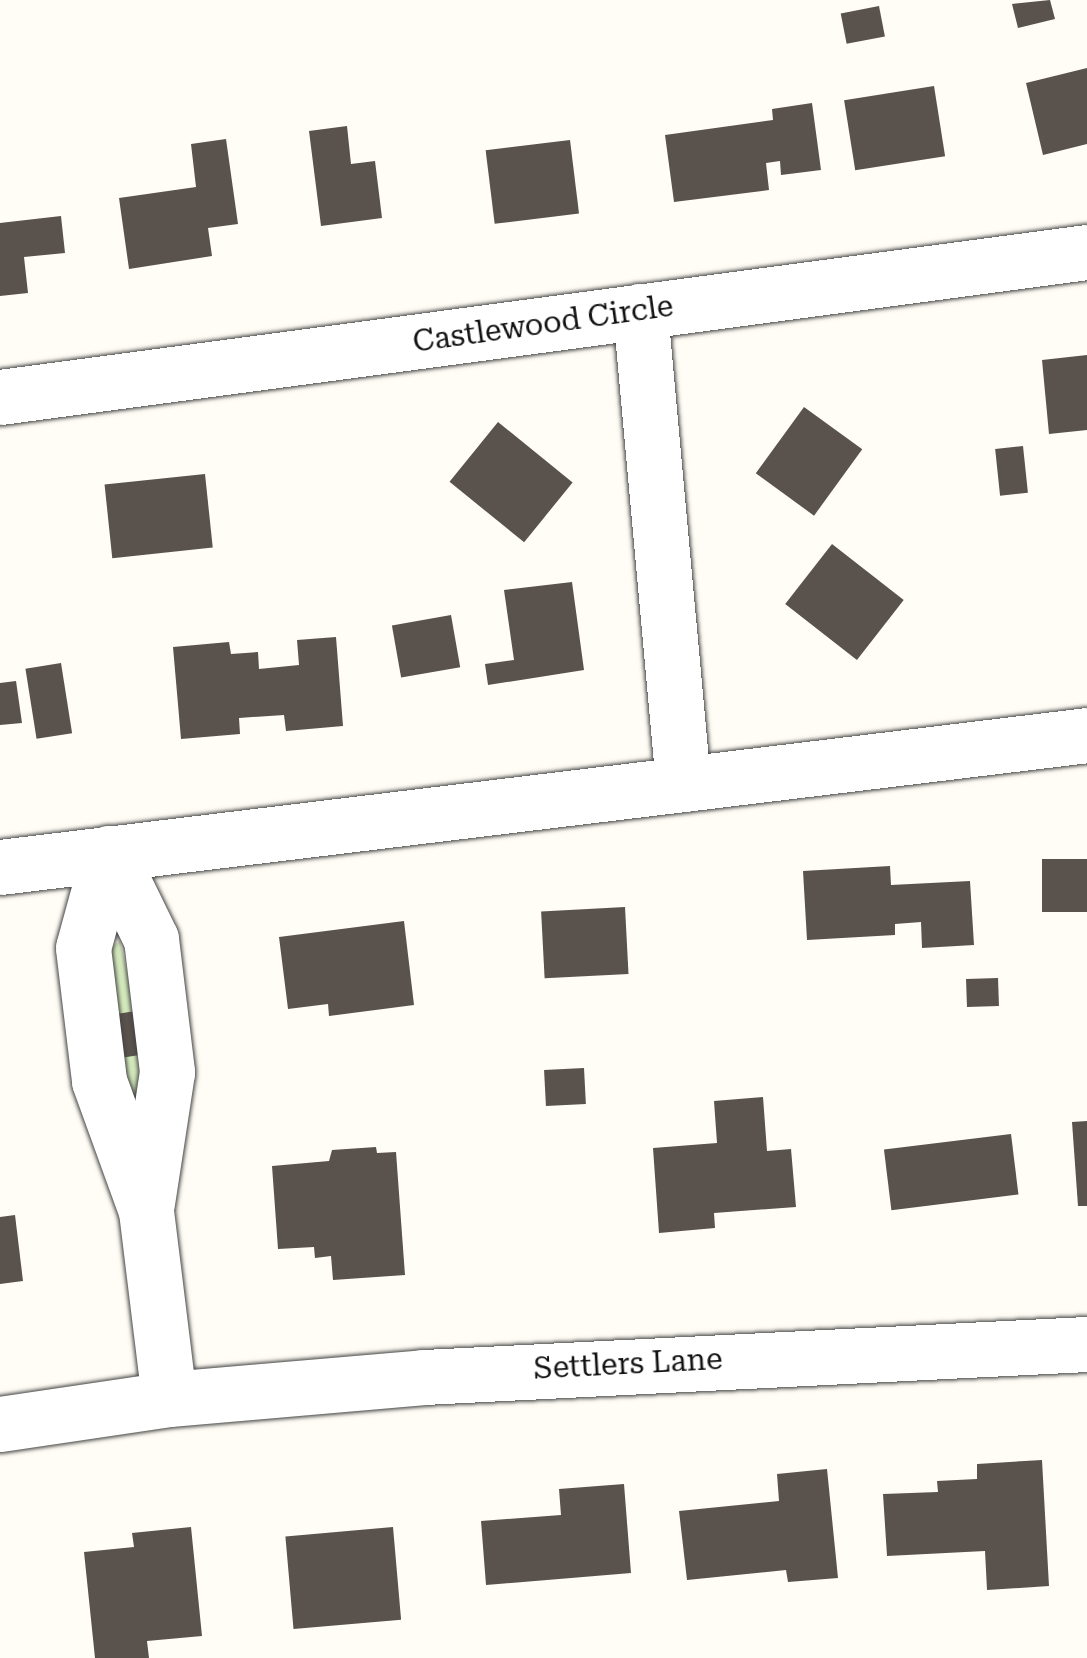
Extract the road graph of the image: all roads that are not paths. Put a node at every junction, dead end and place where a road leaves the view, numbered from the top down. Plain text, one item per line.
1 (1087, 252) edge
2 (640, 312) junction
3 (0, 397) edge
4 (1087, 735) edge
5 (683, 784) junction
6 (109, 853) junction
7 (0, 867) edge
8 (1087, 1344) edge
9 (169, 1398) junction
10 (0, 1424) edge

1 - 2 street, Castlewood Circle
2 - 3 street, Castlewood Circle
2 - 5 street
4 - 5 street
5 - 6 street
6 - 7 street
6 - 9 street
8 - 9 street, Settlers Lane
9 - 10 street, Settlers Lane

